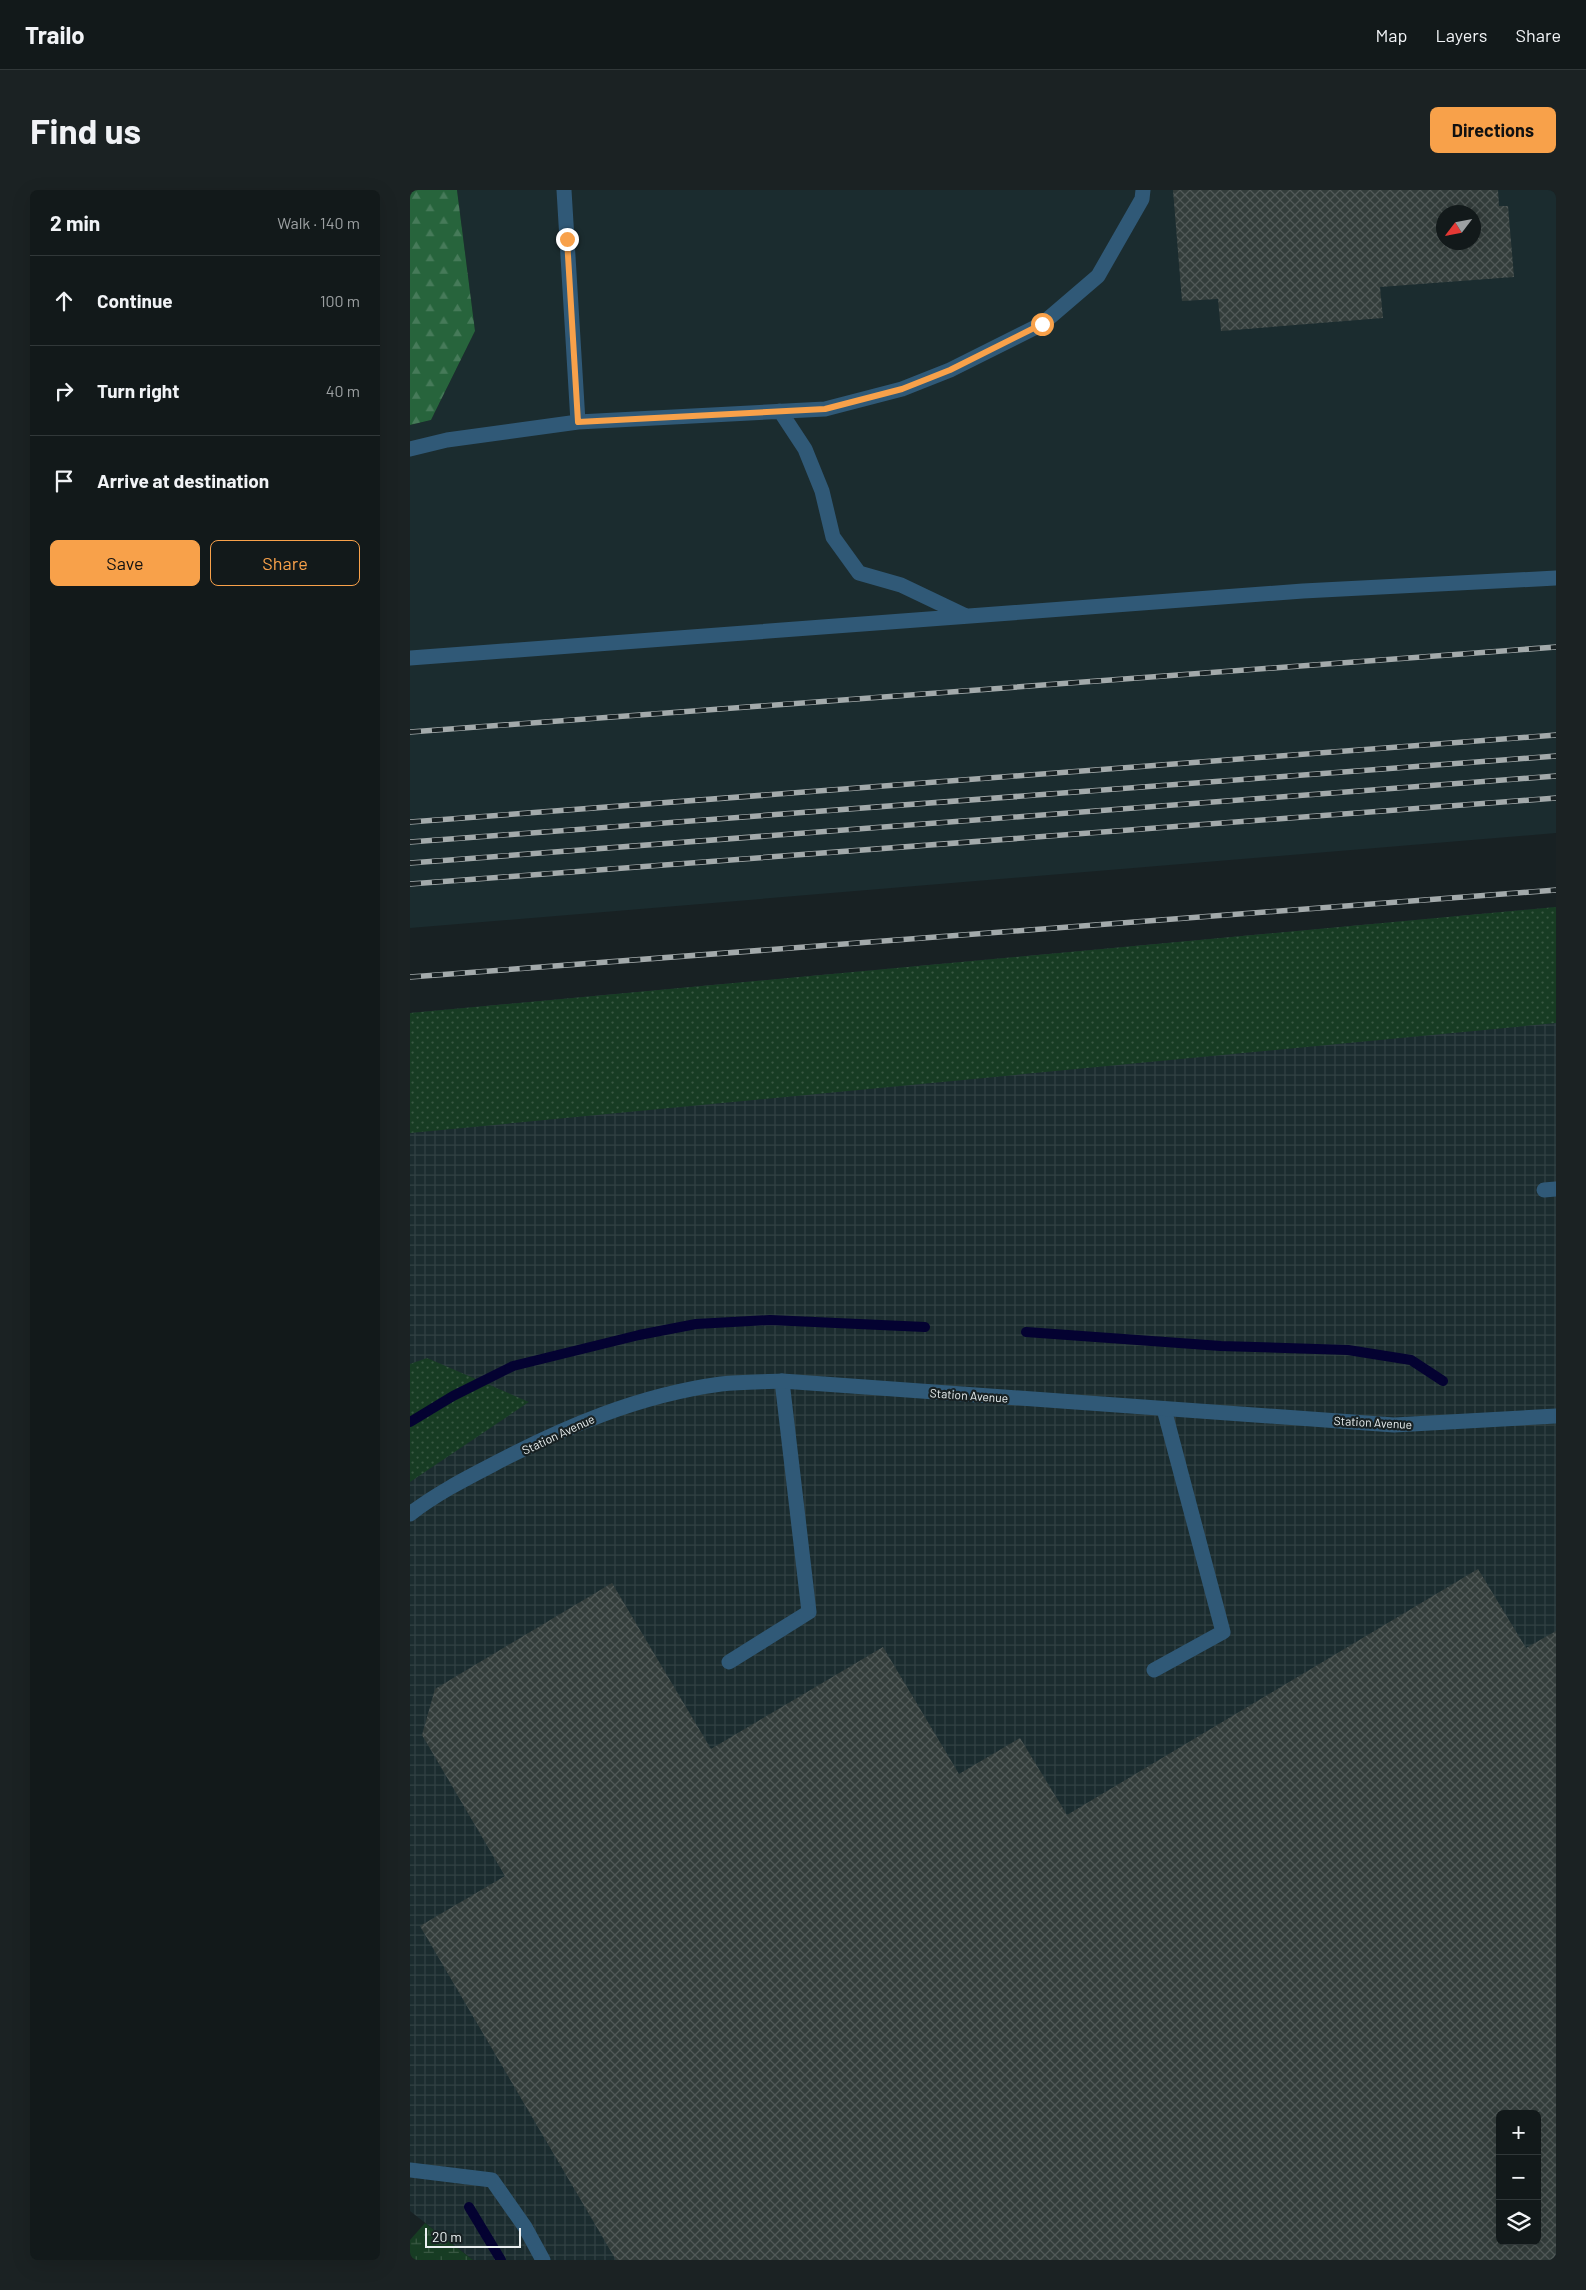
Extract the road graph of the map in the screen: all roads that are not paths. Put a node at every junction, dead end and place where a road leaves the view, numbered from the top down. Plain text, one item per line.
1 (564, 190) edge
2 (1143, 190) edge
3 (780, 411) junction
4 (578, 422) junction
5 (410, 449) edge
6 (1556, 578) edge
7 (967, 617) junction
8 (410, 658) edge
9 (782, 1381) junction
10 (1164, 1408) junction
11 (1556, 1416) edge
12 (410, 1514) edge
13 (729, 1662) dead end
14 (1154, 1670) dead end
15 (410, 2170) edge
16 (543, 2260) edge

1 - 4 street
2 - 3 street
3 - 4 street
3 - 7 street
4 - 5 street
6 - 7 street
7 - 8 street
9 - 10 street, Station Avenue
9 - 12 street, Station Avenue
9 - 13 street
10 - 11 street, Station Avenue
10 - 14 street
15 - 16 street

